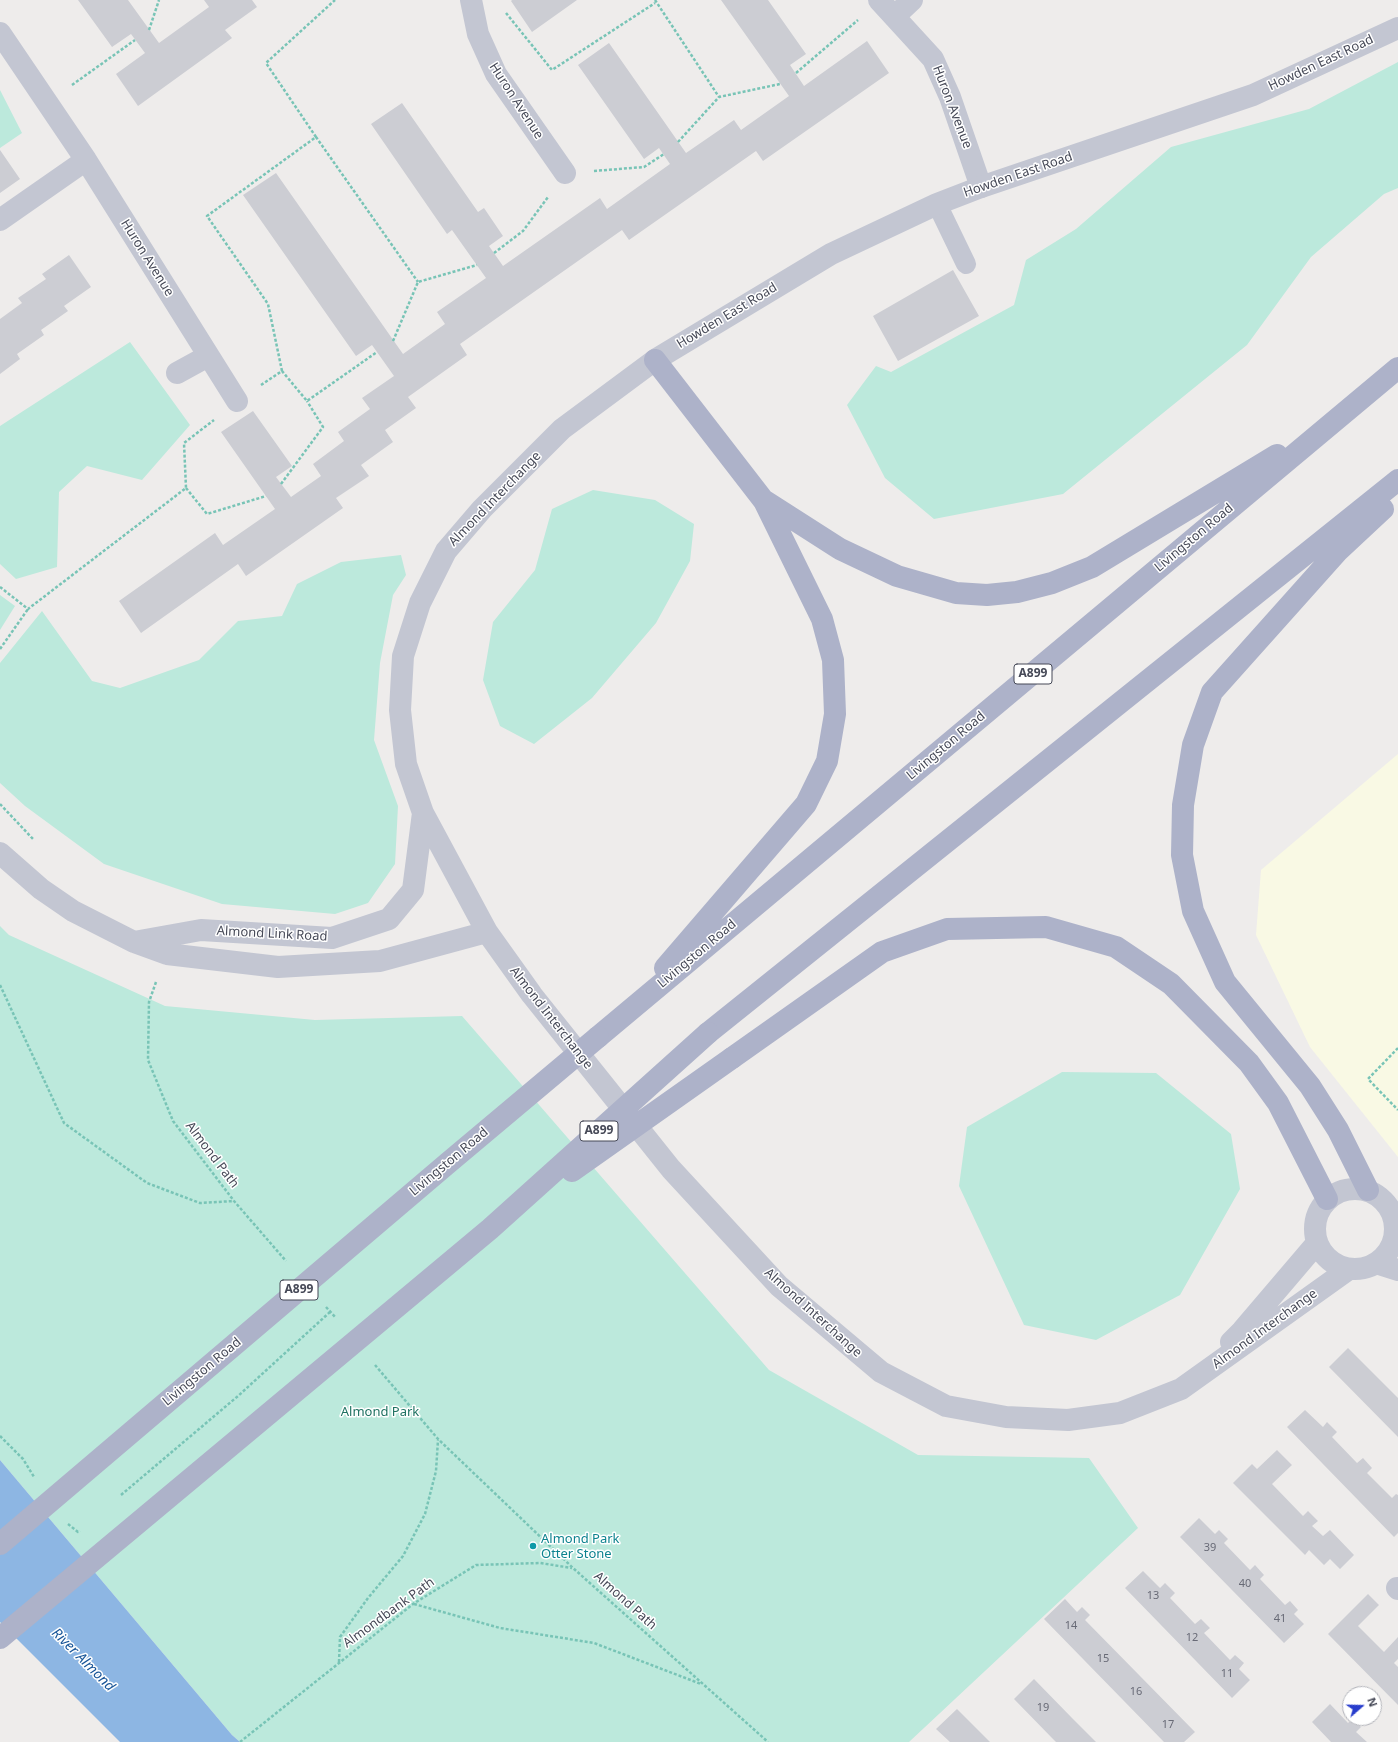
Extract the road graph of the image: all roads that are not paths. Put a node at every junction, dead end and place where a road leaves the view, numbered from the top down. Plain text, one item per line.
1 (471, 0) edge
2 (879, 0) edge
3 (912, 0) edge
4 (895, 16) junction
5 (1398, 28) edge
6 (0, 33) edge
7 (86, 160) junction
8 (566, 173) dead end
9 (982, 186) junction
10 (937, 204) junction
11 (0, 220) edge
12 (966, 264) dead end
13 (208, 356) junction
14 (655, 360) junction
15 (1398, 368) edge
16 (178, 373) dead end
17 (237, 401) road end
18 (1339, 418) junction
19 (1398, 480) edge
20 (1398, 494) edge
21 (764, 501) junction
22 (422, 813) junction
23 (0, 853) edge
24 (487, 932) junction
25 (134, 942) junction
26 (664, 976) junction
27 (1368, 1190) junction
28 (1327, 1198) junction
29 (1396, 1220) edge
30 (490, 1229) junction
31 (1317, 1243) junction
32 (1376, 1263) junction
33 (1350, 1269) junction
34 (1398, 1270) edge
35 (1182, 1389) junction
36 (0, 1544) edge
37 (0, 1638) edge

1 - 8 street, Huron Avenue
2 - 4 street, Huron Avenue
3 - 4 street
4 - 9 street, Huron Avenue
5 - 9 street, Howden East Road
6 - 7 street, Huron Avenue
7 - 11 street
7 - 13 street, Huron Avenue
9 - 10 street, Howden East Road
10 - 12 lane
10 - 14 street, Howden East Road
13 - 16 street
13 - 17 street, Huron Avenue
14 - 21 main road
14 - 22 street, Almond Interchange
15 - 18 main road, Livingston Road / A899
18 - 21 main road, A899
18 - 26 main road, Livingston Road / A899
19 - 30 main road, A899, bridge
20 - 27 main road
21 - 26 main road
22 - 24 street, Almond Interchange
22 - 25 street, Almond Link Road
23 - 25 street, Almond Link Road
24 - 25 street, Almond Link Road
24 - 35 street, Almond Interchange
26 - 36 main road, Livingston Road / A899, bridge
27 - 28 street
27 - 29 street
28 - 30 main road, bridge
28 - 31 street
29 - 32 street
30 - 37 main road, A899, bridge
31 - 33 street
31 - 35 street, Almond Interchange
32 - 33 street
32 - 34 street
33 - 35 street, Almond Interchange

